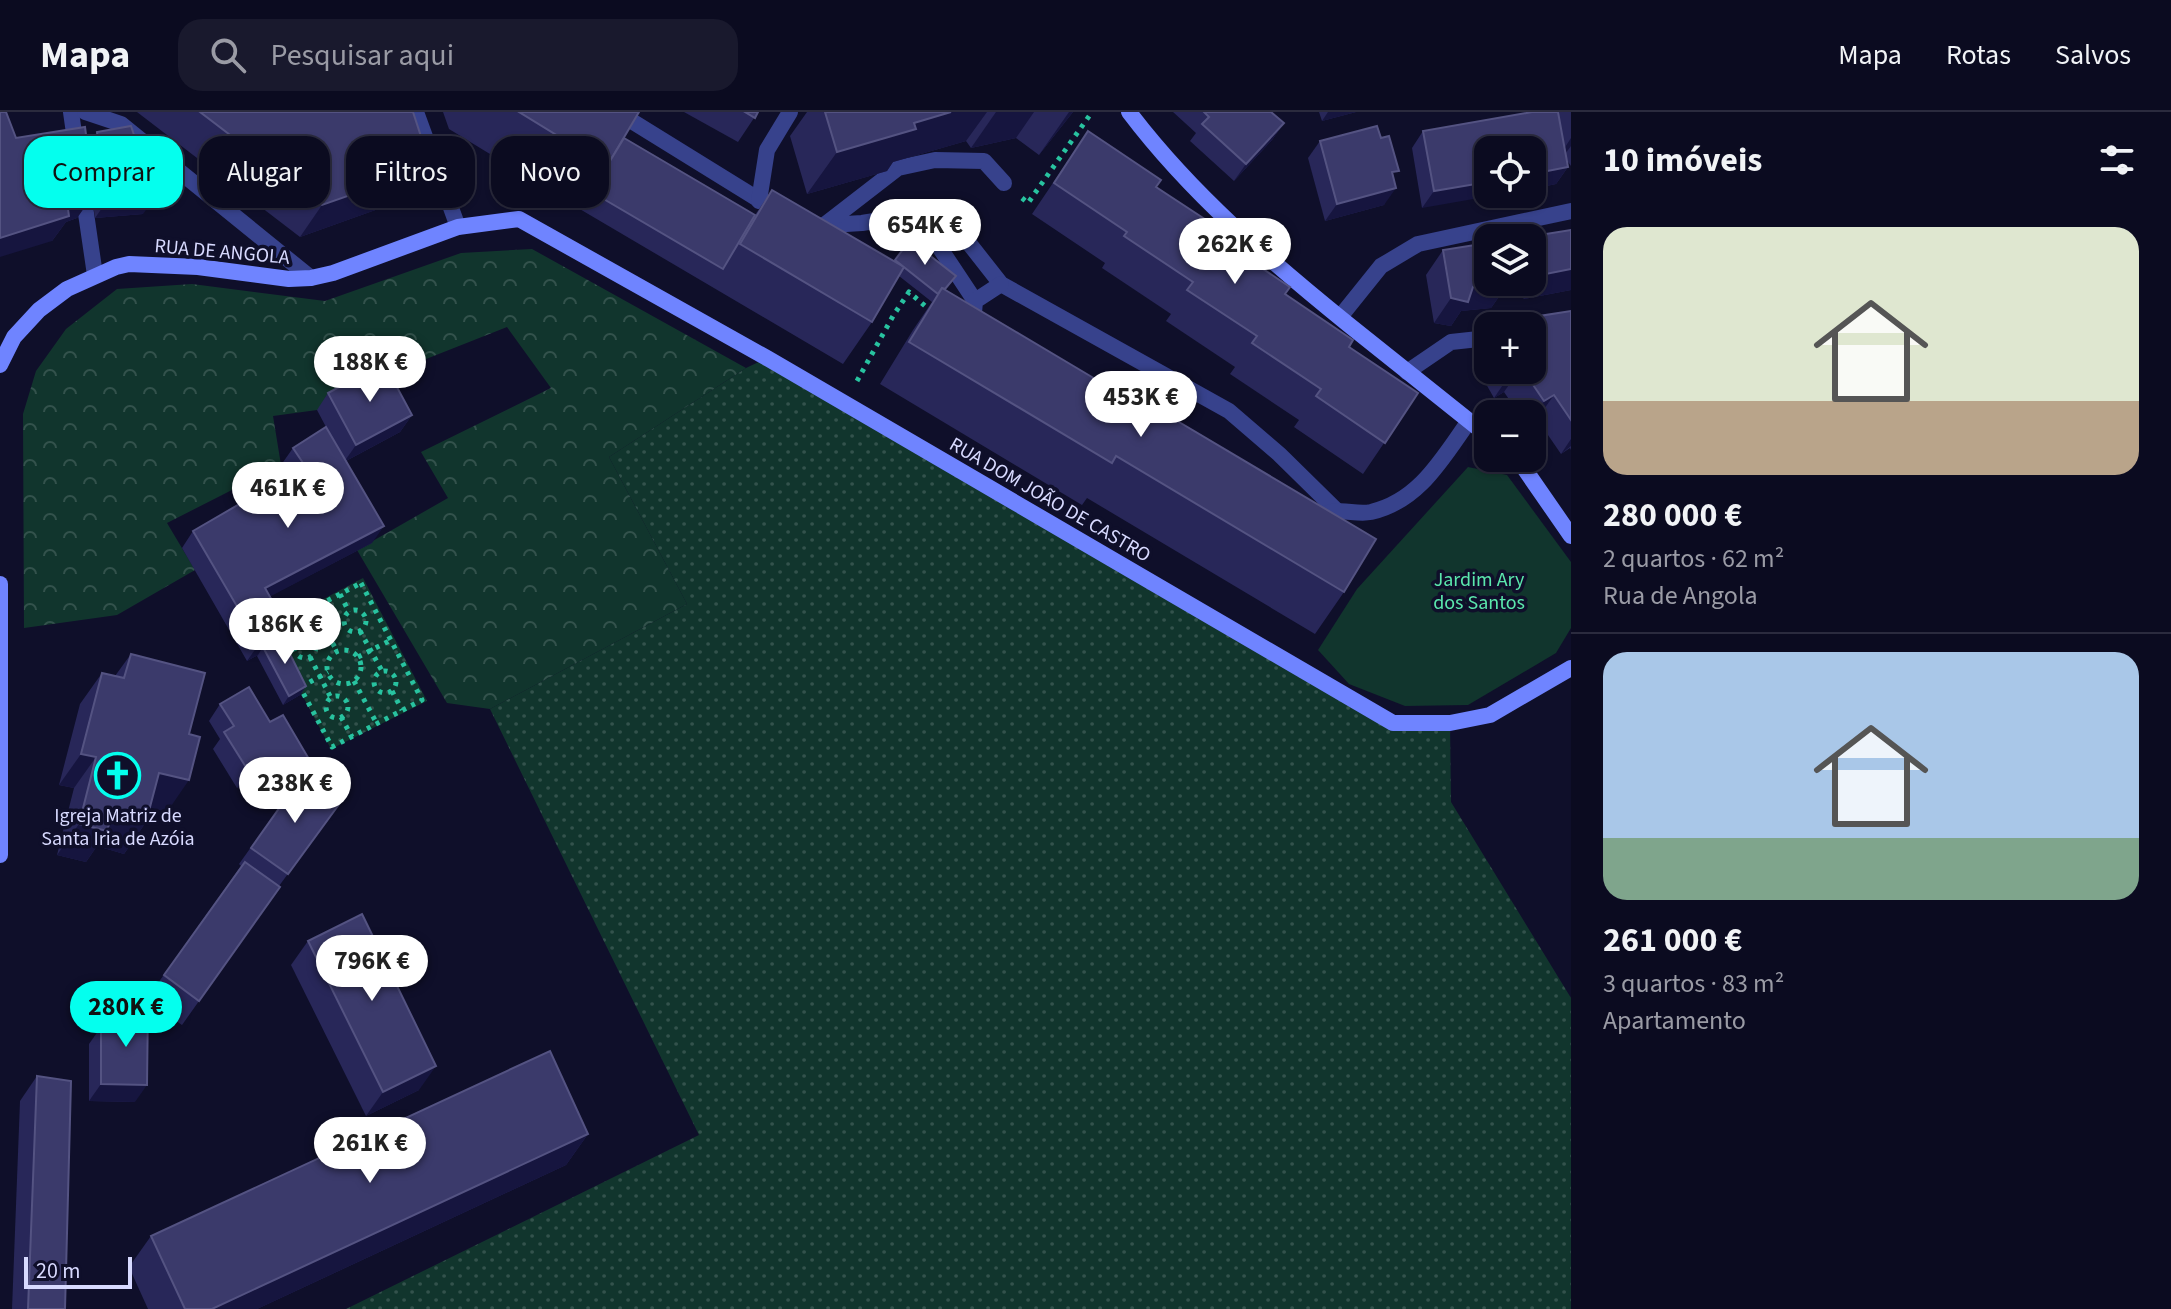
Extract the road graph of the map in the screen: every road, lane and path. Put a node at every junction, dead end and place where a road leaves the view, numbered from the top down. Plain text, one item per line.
1 (71, 112) edge
2 (85, 112) edge
3 (416, 112) edge
4 (617, 112) edge
5 (790, 112) edge
6 (1092, 112) edge
7 (1129, 112) edge
8 (1004, 183) joint
9 (759, 201) junction
10 (1571, 211) edge
11 (917, 214) junction
12 (519, 219) joint
13 (458, 227) junction
14 (822, 227) junction
15 (95, 275) junction
16 (311, 278) junction
17 (1001, 284) junction
18 (975, 301) junction
19 (935, 314) edge
20 (1340, 317) junction
21 (979, 335) edge
22 (1474, 340) edge
23 (2, 356) edge
24 (1407, 372) junction
25 (860, 374) dead end
26 (1469, 421) junction
27 (1474, 425) edge
28 (1527, 472) edge
29 (1336, 510) junction
30 (1307, 521) edge
31 (1571, 536) edge
32 (0, 584) edge
33 (340, 594) junction
34 (313, 608) junction
35 (349, 612) junction
36 (290, 621) junction
37 (360, 631) junction
38 (300, 638) junction
39 (391, 640) junction
40 (371, 650) junction
41 (337, 651) junction
42 (310, 657) junction
43 (358, 657) junction
44 (1571, 668) edge
45 (382, 671) junction
46 (328, 672) junction
47 (320, 677) junction
48 (354, 681) junction
49 (300, 687) junction
50 (392, 691) junction
51 (331, 698) junction
52 (402, 710) junction
53 (341, 717) junction
54 (377, 724) junction
55 (352, 737) junction
56 (1, 800) edge
57 (0, 855) edge

1 - 15 street
2 - 16 street
3 - 13 street
4 - 9 street
5 - 9 street
6 - 8 path
7 - 20 street
8 - 14 street
9 - 14 street
10 - 20 street
11 - 14 street
11 - 17 street
11 - 18 street
12 - 13 street, RUA DE ANGOLA
12 - 44 street, RUA DOM JOÃO DE CASTRO
13 - 16 street, RUA DE ANGOLA
15 - 16 street, RUA DE ANGOLA
15 - 23 street, RUA DE ANGOLA
17 - 18 street
17 - 29 street
18 - 21 street
19 - 25 path
20 - 24 street
22 - 24 street
24 - 26 street
26 - 27 street
26 - 29 street
28 - 31 street
29 - 30 street
32 - 56 street
33 - 34 path
33 - 35 path
33 - 39 path
34 - 36 path
34 - 41 path
35 - 37 path
35 - 37 path
36 - 38 path
36 - 49 path
37 - 40 path
38 - 42 path
38 - 42 path
39 - 40 path
39 - 52 path
40 - 43 path
40 - 45 path
41 - 43 path
41 - 46 path
42 - 47 path
43 - 48 path
45 - 50 path
45 - 50 path
46 - 47 path
46 - 48 path
47 - 49 path
47 - 51 path
48 - 54 path
49 - 55 path
50 - 52 path
51 - 53 path
51 - 53 path
52 - 54 path
53 - 55 path
54 - 55 path
56 - 57 street

